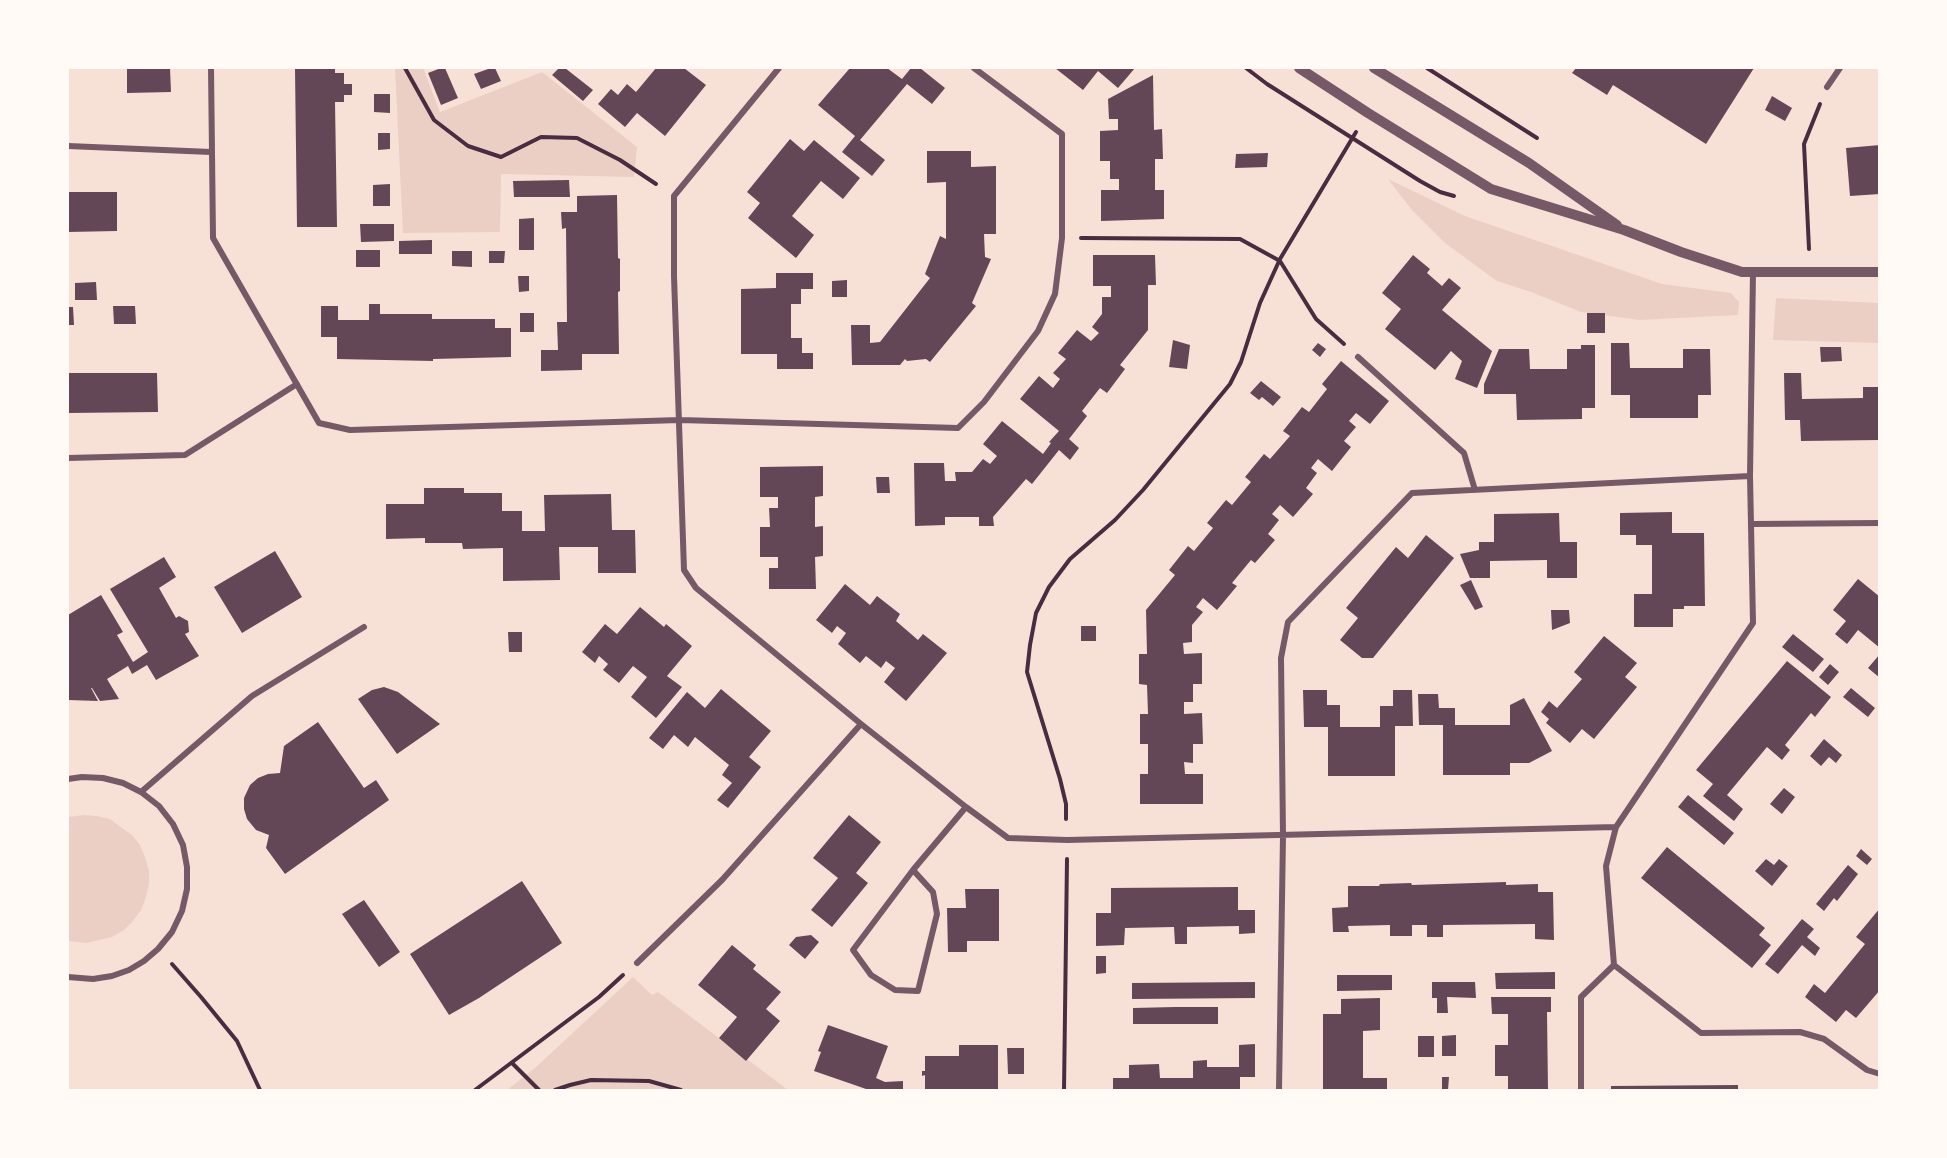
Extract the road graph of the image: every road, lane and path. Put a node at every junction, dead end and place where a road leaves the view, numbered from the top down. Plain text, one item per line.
1 (210, 68) edge
2 (405, 68) edge
3 (779, 68) edge
4 (974, 68) edge
5 (1299, 68) edge
6 (1374, 68) edge
7 (1840, 68) edge
8 (1827, 87) joint
9 (1368, 113) junction
10 (68, 146) edge
11 (211, 152) junction
12 (674, 196) junction
13 (1624, 230) junction
14 (1062, 238) junction
15 (1280, 261) junction
16 (1811, 271) junction
17 (1753, 272) junction
18 (1880, 272) edge
19 (1358, 357) joint
20 (297, 384) junction
21 (680, 420) junction
22 (68, 458) edge
23 (1750, 476) junction
24 (1475, 490) junction
25 (1880, 523) edge
26 (1752, 524) junction
27 (364, 627) dead end
28 (861, 724) junction
29 (68, 779) edge
30 (141, 792) junction
31 (966, 807) junction
32 (1616, 827) junction
33 (1283, 836) junction
34 (1067, 840) junction
35 (913, 870) junction
36 (159, 949) junction
37 (637, 963) joint
38 (1614, 965) junction
39 (68, 977) edge
40 (512, 1063) junction
41 (1880, 1074) edge
42 (260, 1090) edge
43 (475, 1090) edge
44 (539, 1090) edge
45 (555, 1090) edge
46 (681, 1090) edge
47 (1064, 1090) edge
48 (1279, 1090) edge
49 (1581, 1090) edge

1 - 11 street
2 - 12 path
3 - 12 street
4 - 14 street
5 - 9 street
6 - 13 street
7 - 8 street
8 - 16 path
9 - 13 street
9 - 15 path
10 - 11 street
11 - 20 street
12 - 21 street
13 - 17 street
14 - 15 path
14 - 21 street
15 - 19 path
15 - 34 path
16 - 17 street
16 - 18 street
17 - 23 street
19 - 24 street
20 - 21 street
20 - 22 street
21 - 28 street
23 - 24 street
23 - 26 street
24 - 33 street
25 - 26 street
26 - 32 street
27 - 30 street
28 - 31 street
28 - 37 street
29 - 30 street
30 - 36 street
31 - 34 street
31 - 35 street
32 - 33 street
32 - 38 street
33 - 34 street
33 - 48 street
34 - 47 path
35 - 35 street
36 - 39 street
36 - 42 path
37 - 40 path
38 - 41 street
38 - 49 street
40 - 43 path
40 - 44 path
45 - 46 path

